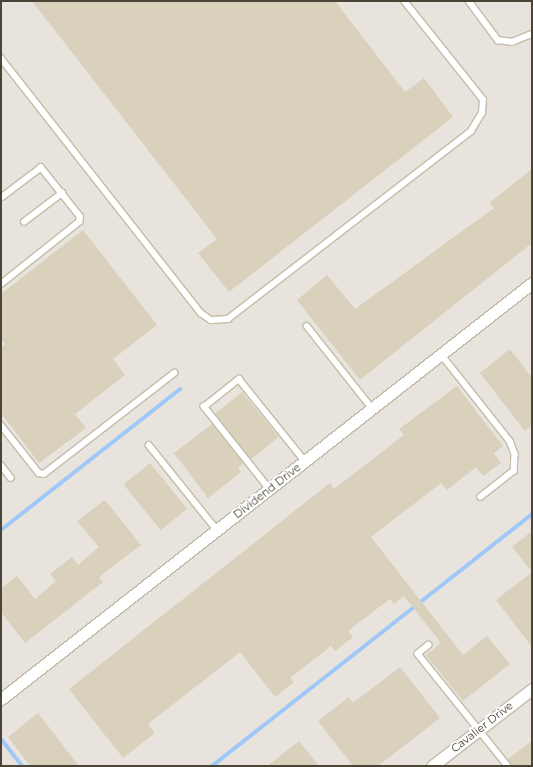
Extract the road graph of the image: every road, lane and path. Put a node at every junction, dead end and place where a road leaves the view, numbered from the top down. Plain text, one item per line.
1 (404, 1) edge
2 (469, 1) edge
3 (532, 34) edge
4 (1, 58) edge
5 (62, 193) junction
6 (3, 197) dead end
7 (24, 222) dead end
8 (532, 283) edge
9 (1, 284) edge
10 (308, 326) dead end
11 (441, 354) junction
12 (174, 373) dead end
13 (372, 408) junction
14 (1, 425) edge
15 (149, 445) dead end
16 (305, 461) junction
17 (1, 465) edge
18 (11, 478) dead end
19 (269, 489) junction
20 (481, 497) dead end
21 (217, 530) junction
22 (429, 645) dead end
23 (532, 689) edge
24 (1, 699) edge
25 (479, 730) junction
26 (432, 766) edge
27 (508, 766) edge

1 - 4 lane
2 - 3 lane
5 - 6 lane
5 - 7 lane
5 - 9 lane
8 - 11 street, Dividend Drive
10 - 13 lane
11 - 13 street, Dividend Drive
11 - 20 lane
12 - 14 lane
13 - 16 street, Dividend Drive
15 - 21 lane
16 - 19 street, Dividend Drive
16 - 19 lane
17 - 18 lane
19 - 21 street, Dividend Drive
21 - 24 street, Dividend Drive
22 - 25 lane
23 - 25 street, Cavalier Drive
25 - 26 street, Cavalier Drive
25 - 27 lane

